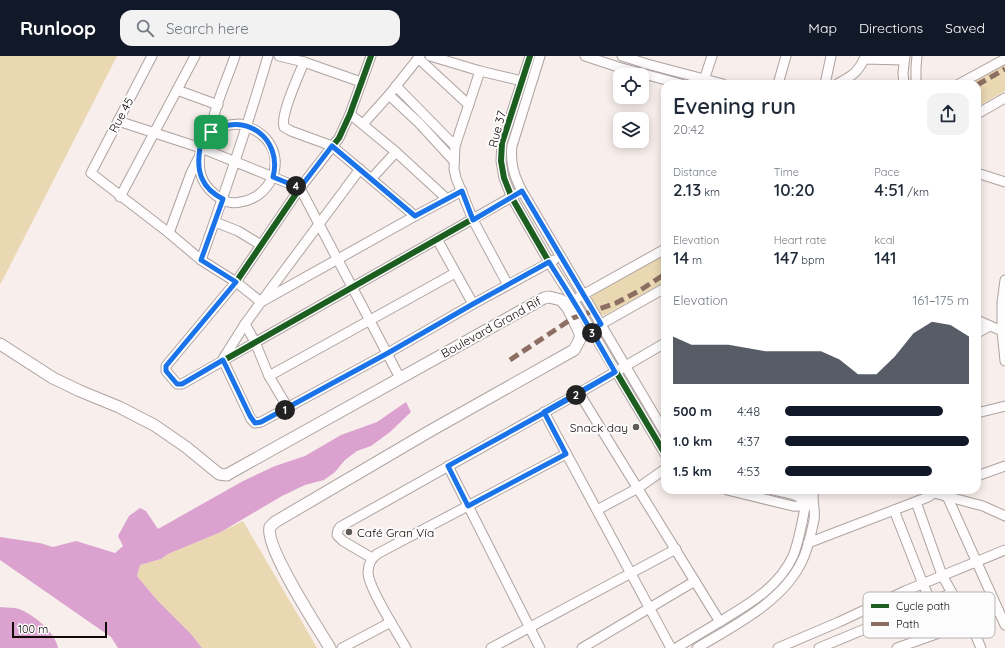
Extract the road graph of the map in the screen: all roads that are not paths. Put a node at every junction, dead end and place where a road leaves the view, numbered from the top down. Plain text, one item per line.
1 (152, 56) edge
2 (195, 56) edge
3 (236, 56) edge
4 (268, 56) edge
5 (279, 56) edge
6 (371, 56) edge
7 (430, 56) edge
8 (530, 56) edge
9 (540, 56) edge
10 (584, 56) edge
11 (622, 56) edge
12 (712, 56) edge
13 (786, 56) edge
14 (831, 56) edge
15 (917, 56) edge
16 (419, 57) edge
17 (864, 57) edge
18 (905, 58) edge
19 (1005, 59) edge
20 (304, 62) junction
21 (480, 71) junction
22 (667, 80) edge
23 (700, 80) edge
24 (703, 80) edge
25 (779, 80) edge
26 (826, 80) edge
27 (844, 80) edge
28 (904, 80) edge
29 (916, 80) edge
30 (966, 80) edge
31 (522, 81) junction
32 (361, 82) junction
33 (396, 86) junction
34 (177, 90) junction
35 (389, 95) junction
36 (1005, 98) edge
37 (218, 105) junction
38 (469, 105) junction
39 (981, 112) edge
40 (350, 114) junction
41 (422, 119) junction
42 (118, 121) junction
43 (363, 124) junction
44 (247, 127) junction
45 (211, 132) junction
46 (155, 133) junction
47 (502, 143) junction
48 (332, 146) junction
49 (455, 146) junction
50 (512, 146) junction
51 (200, 148) junction
52 (396, 152) junction
53 (198, 159) junction
54 (235, 161) junction
55 (454, 161) junction
56 (360, 169) junction
57 (981, 174) edge
58 (273, 177) junction
59 (372, 178) junction
60 (1005, 182) edge
61 (300, 188) junction
62 (462, 191) junction
63 (522, 191) junction
64 (120, 197) junction
65 (512, 198) junction
66 (223, 199) junction
67 (448, 199) junction
68 (415, 216) junction
69 (473, 220) junction
70 (215, 222) junction
71 (319, 224) junction
72 (169, 233) junction
73 (437, 239) junction
74 (260, 245) junction
75 (661, 251) edge
76 (560, 256) junction
77 (338, 259) junction
78 (201, 260) junction
79 (549, 262) junction
80 (455, 273) junction
81 (1005, 280) edge
82 (236, 282) junction
83 (508, 285) junction
84 (353, 287) junction
85 (661, 290) edge
86 (583, 295) junction
87 (574, 300) junction
88 (261, 302) junction
89 (473, 304) junction
90 (370, 320) junction
91 (981, 322) edge
92 (245, 324) junction
93 (601, 324) junction
94 (990, 326) junction
95 (591, 330) junction
96 (981, 331) edge
97 (1002, 331) junction
98 (255, 342) junction
99 (0, 344) edge
100 (661, 347) edge
101 (388, 353) junction
102 (223, 360) junction
103 (1005, 361) edge
104 (624, 367) junction
105 (615, 372) junction
106 (270, 376) junction
107 (400, 378) junction
108 (580, 393) junction
109 (1005, 406) edge
110 (288, 408) junction
111 (544, 412) junction
112 (981, 412) edge
113 (661, 427) edge
114 (661, 447) edge
115 (566, 454) junction
116 (448, 466) junction
117 (1005, 466) edge
118 (661, 472) edge
119 (981, 475) edge
120 (638, 488) junction
121 (744, 494) edge
122 (791, 494) edge
123 (808, 494) edge
124 (813, 494) edge
125 (924, 494) edge
126 (934, 494) edge
127 (938, 494) edge
128 (944, 494) edge
129 (916, 502) junction
130 (809, 505) junction
131 (468, 506) junction
132 (597, 510) junction
133 (894, 510) junction
134 (1005, 516) edge
135 (809, 539) junction
136 (676, 550) junction
137 (1005, 550) edge
138 (372, 558) junction
139 (977, 562) junction
140 (630, 573) junction
141 (942, 575) junction
142 (695, 581) junction
143 (923, 584) junction
144 (905, 591) edge
145 (927, 592) edge
146 (951, 592) edge
147 (990, 592) edge
148 (995, 603) edge
149 (649, 608) junction
150 (863, 610) edge
151 (998, 610) junction
152 (995, 611) edge
153 (392, 622) junction
154 (720, 622) junction
155 (1005, 625) edge
156 (529, 628) junction
157 (863, 630) edge
158 (693, 638) junction
159 (924, 638) edge
160 (330, 648) edge
161 (342, 648) edge
162 (406, 648) edge
163 (491, 648) edge
164 (540, 648) edge
165 (582, 648) edge
166 (670, 648) edge
167 (676, 648) edge
168 (697, 648) edge
169 (778, 648) edge
170 (819, 648) edge
171 (897, 648) edge

1 - 42 street, Rue 45
2 - 34 street
3 - 37 street
4 - 44 street
5 - 20 street
6 - 32 street
7 - 21 street
8 - 31 street, Rue 37
9 - 50 street, Rue 37
10 - 22 street
11 - 23 street
12 - 24 street
13 - 25 street
14 - 26 street
15 - 29 street
16 - 33 street
16 - 38 street
17 - 18 street
17 - 27 street
18 - 28 street
19 - 30 street
20 - 32 street
20 - 48 street
21 - 31 street
21 - 38 street
31 - 47 street, Rue 37
32 - 40 street
33 - 35 street
33 - 41 street
34 - 37 street
34 - 46 street
35 - 41 street
35 - 43 street
36 - 39 street
37 - 45 street
38 - 49 street
40 - 43 street
40 - 48 street
41 - 49 street
41 - 55 street
42 - 46 street
42 - 64 street, Rue 45
43 - 52 street
44 - 45 street
44 - 54 street
44 - 58 street
45 - 51 street
46 - 51 street
46 - 64 street
47 - 50 street
47 - 65 street, Rue 37
48 - 56 street
48 - 61 street
49 - 55 street
50 - 63 street, Rue 37
51 - 53 street
51 - 54 street
52 - 59 street
52 - 67 street
53 - 66 street
53 - 72 street
54 - 58 street
54 - 66 street
55 - 62 street
56 - 59 street
56 - 71 street
57 - 60 street
58 - 61 street
58 - 66 street
59 - 68 street
61 - 71 street
61 - 74 street
62 - 67 street
62 - 69 street
63 - 65 street
63 - 76 street, Rue 37
64 - 72 street
65 - 69 street
65 - 79 street, Rue 37
66 - 70 street
67 - 68 street
68 - 77 street
69 - 73 street
69 - 83 street
70 - 74 street
70 - 78 street
71 - 77 street
71 - 88 street
72 - 78 street
73 - 80 street
73 - 84 street
74 - 82 street
75 - 86 street
76 - 79 street
76 - 86 street, Rue 37
77 - 84 street
77 - 88 street
78 - 82 street
79 - 83 street
79 - 87 street, Rue 37
80 - 89 street
80 - 90 street
81 - 97 street
82 - 88 street
82 - 102 street
83 - 89 street
84 - 90 street
84 - 98 street
85 - 93 street
86 - 87 street
86 - 93 street, Rue 37
87 - 95 street, Rue 37
88 - 92 street
89 - 101 street
90 - 101 street
90 - 106 street
91 - 94 street
92 - 98 street
92 - 102 street
93 - 95 street
93 - 104 street, Rue 37
94 - 96 street
94 - 97 street
95 - 105 street, Rue 37
97 - 103 street
98 - 102 street
98 - 106 street
99 - 107 main road, Boulevard Grand Rif
100 - 104 street
101 - 107 street
101 - 110 street
102 - 110 street
104 - 105 street
104 - 113 street, Rue 37
105 - 108 street
105 - 114 street, Rue 37
106 - 110 street
107 - 160 main road, Boulevard Grand Rif
108 - 111 street
108 - 120 street
109 - 112 street
111 - 115 street
111 - 116 street
115 - 131 street
115 - 132 street
116 - 131 street
116 - 138 street
117 - 119 street
118 - 120 street
120 - 132 street
120 - 136 street
121 - 130 street
122 - 130 street
123 - 130 street
124 - 130 street
125 - 135 street
126 - 129 street
127 - 139 street
128 - 134 street
129 - 133 street
129 - 141 street
130 - 135 street
130 - 154 street
131 - 138 street
131 - 156 street
132 - 140 street
133 - 135 street
133 - 143 street
135 - 168 street
136 - 140 street
136 - 142 street
137 - 139 street
138 - 153 street
139 - 141 street
139 - 147 street
140 - 149 street
140 - 156 street
141 - 143 street
141 - 146 street
142 - 149 street
142 - 154 street
143 - 144 street
143 - 145 street
148 - 151 street
149 - 165 street
149 - 166 street
150 - 169 street
151 - 152 street
151 - 155 street
153 - 161 street
153 - 162 street
154 - 158 street
156 - 163 street
156 - 164 street
157 - 170 street
158 - 167 street
158 - 168 street
159 - 171 street

